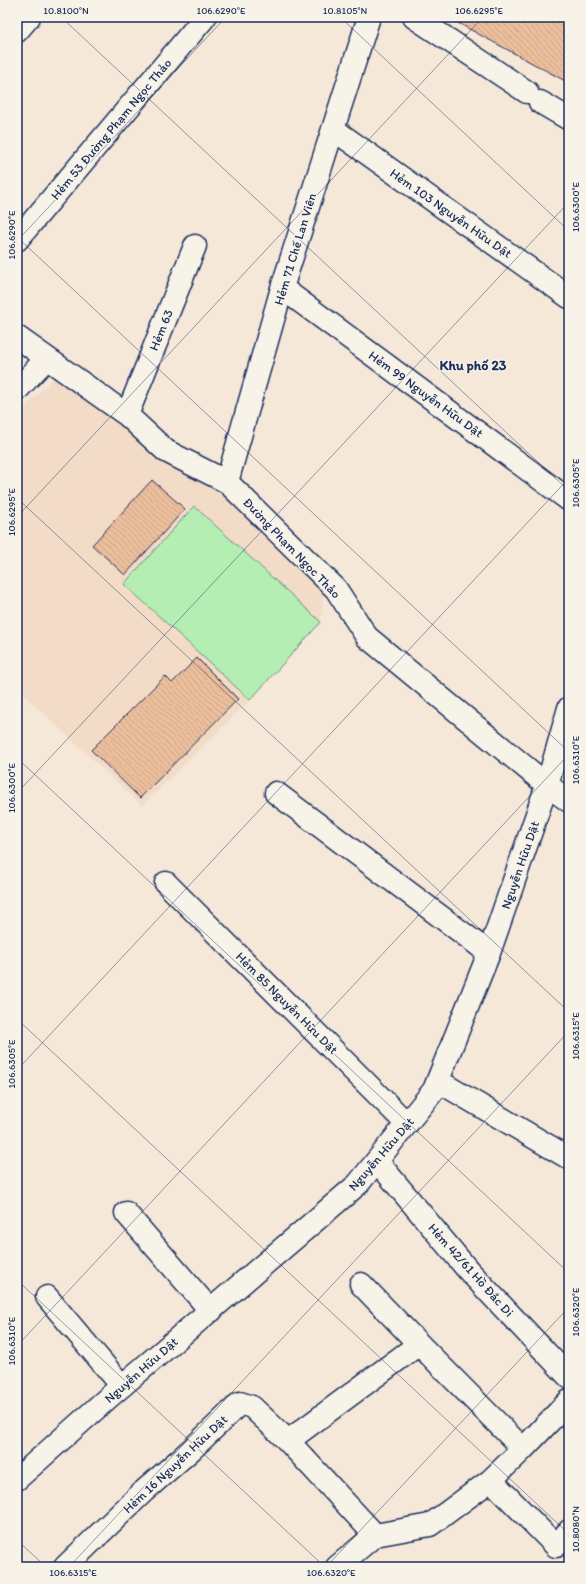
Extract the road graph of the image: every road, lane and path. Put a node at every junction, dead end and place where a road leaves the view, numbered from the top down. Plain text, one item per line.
1 (29, 17) edge
2 (205, 17) edge
3 (369, 17) edge
4 (414, 17) edge
5 (17, 31) edge
6 (569, 119) edge
7 (333, 129) junction
8 (17, 240) edge
9 (195, 246) dead end
10 (282, 288) junction
11 (569, 297) edge
12 (17, 337) edge
13 (46, 359) junction
14 (17, 390) edge
15 (127, 415) junction
16 (227, 482) junction
17 (569, 500) edge
18 (569, 708) edge
19 (547, 785) junction
20 (276, 793) dead end
21 (569, 801) edge
22 (166, 883) dead end
23 (489, 953) junction
24 (438, 1081) junction
25 (407, 1124) junction
26 (569, 1158) edge
27 (377, 1161) junction
28 (126, 1213) dead end
29 (361, 1284) dead end
30 (47, 1297) dead end
31 (210, 1310) junction
32 (419, 1344) junction
33 (569, 1377) edge
34 (122, 1386) junction
35 (569, 1401) edge
36 (288, 1441) junction
37 (523, 1449) junction
38 (17, 1479) edge
39 (491, 1480) junction
40 (375, 1535) junction
41 (562, 1538) edge
42 (65, 1567) edge
43 (338, 1567) edge

1 - 5 street
2 - 8 street, Hẻm 53 Đường Phạm Ngọc Thảo
3 - 7 street, Hẻm 71 Chế Lan Viên
4 - 6 street
7 - 10 street, Hẻm 71 Chế Lan Viên
7 - 11 street, Hẻm 103 Nguyễn Hữu Dật
9 - 15 street, Hẻm 63
10 - 16 street, Hẻm 71 Chế Lan Viên
10 - 17 street, Hẻm 99 Nguyễn Hữu Dật
12 - 13 street, Đường Phạm Ngọc Thảo
13 - 14 street
13 - 15 street, Đường Phạm Ngọc Thảo
15 - 16 street, Đường Phạm Ngọc Thảo
16 - 19 street, Đường Phạm Ngọc Thảo
18 - 19 street, Nguyễn Hữu Dật
19 - 21 street, Đường Phạm Ngọc Thảo
19 - 23 street, Nguyễn Hữu Dật
20 - 23 street
22 - 25 street, Hẻm 85 Nguyễn Hữu Dật
23 - 24 street, Nguyễn Hữu Dật
24 - 25 street, Nguyễn Hữu Dật
24 - 26 street
25 - 27 street, Nguyễn Hữu Dật
27 - 31 street, Nguyễn Hữu Dật
27 - 33 street, Hẻm 42/61 Hồ Đắc Di
28 - 31 street
29 - 32 street
30 - 34 street
31 - 34 street, Nguyễn Hữu Dật
32 - 36 street
32 - 37 street
34 - 38 street, Nguyễn Hữu Dật
35 - 37 street
36 - 40 street
36 - 42 street, Hẻm 16 Nguyễn Hữu Dật
37 - 39 street
39 - 40 street
39 - 41 street
40 - 43 street

